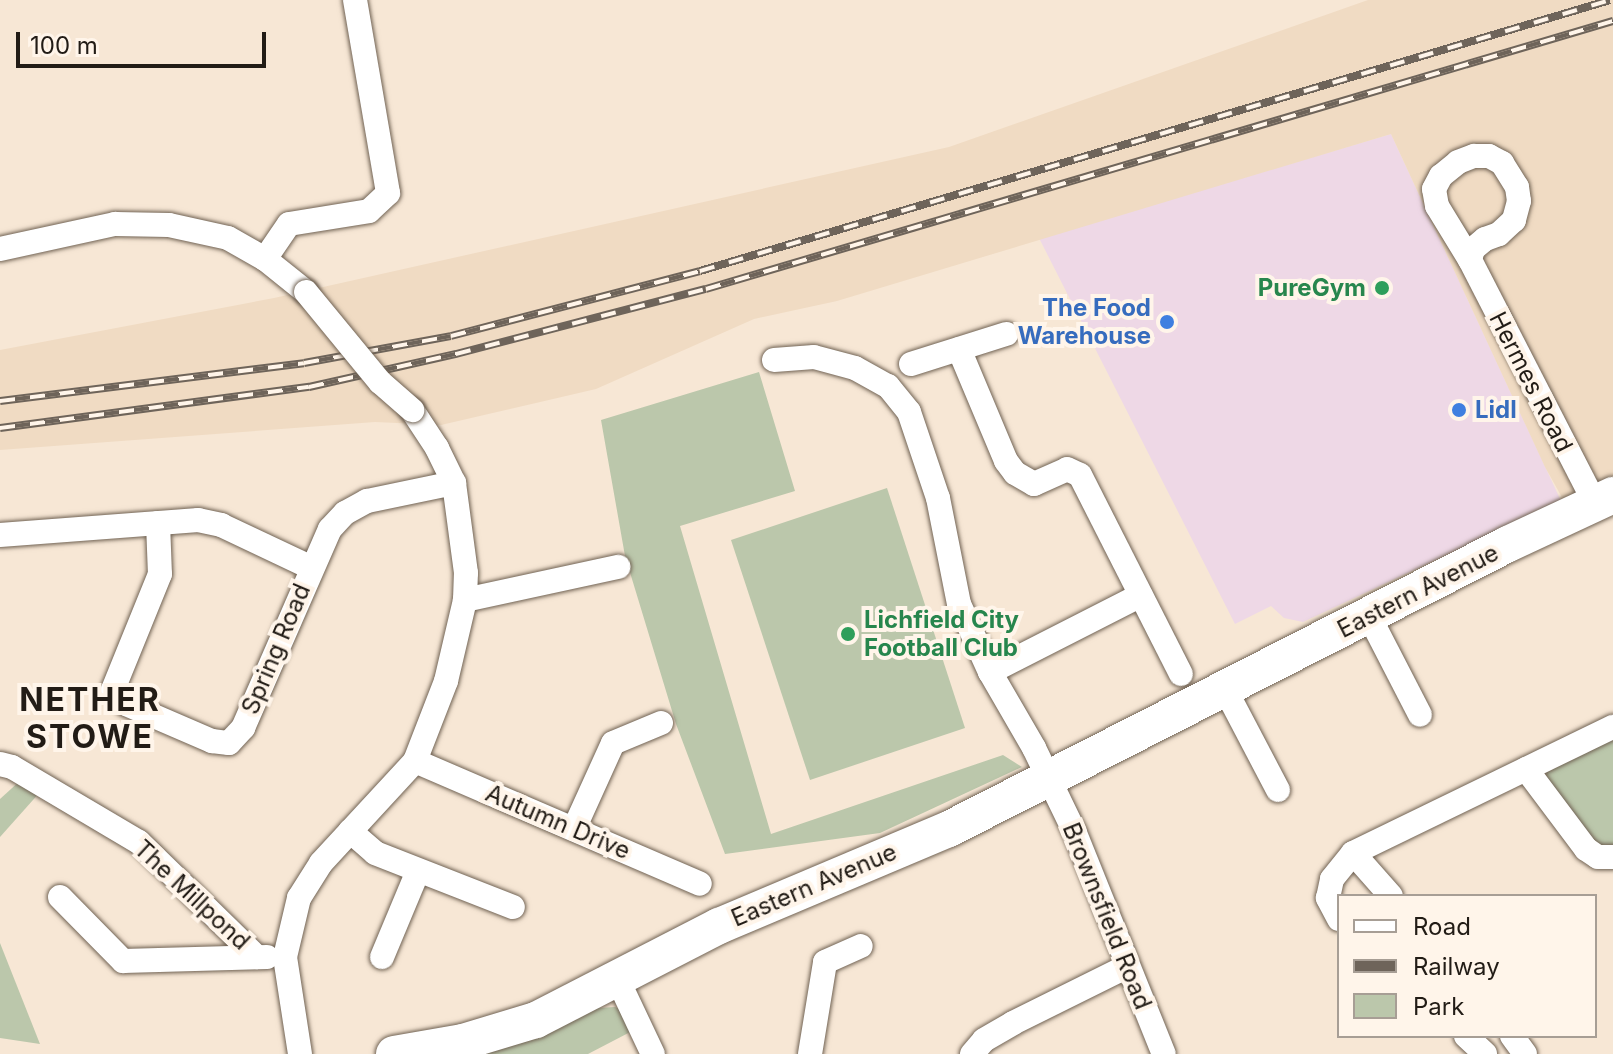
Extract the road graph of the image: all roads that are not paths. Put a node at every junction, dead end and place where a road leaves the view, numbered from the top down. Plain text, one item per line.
1 (355, 0) edge
2 (0, 249) edge
3 (265, 259) junction
4 (1470, 260) dead end
5 (1006, 334) dead end
6 (959, 349) junction
7 (774, 360) dead end
8 (911, 364) dead end
9 (454, 483) junction
10 (1604, 499) edge
11 (158, 523) junction
12 (0, 535) edge
13 (310, 567) junction
14 (618, 567) dead end
15 (1141, 595) junction
16 (465, 600) junction
17 (1369, 616) junction
18 (990, 672) junction
19 (1181, 674) dead end
20 (1225, 689) junction
21 (1420, 715) dead end
22 (661, 723) dead end
23 (1613, 727) edge
24 (415, 761) junction
25 (0, 764) edge
26 (1526, 769) junction
27 (1047, 778) junction
28 (1278, 790) dead end
29 (574, 829) junction
30 (350, 831) junction
31 (1353, 853) junction
32 (1613, 857) edge
33 (418, 871) junction
34 (700, 884) dead end
35 (1389, 894) edge
36 (60, 897) dead end
37 (513, 907) dead end
38 (1337, 915) edge
39 (861, 946) dead end
40 (257, 957) junction
41 (285, 957) junction
42 (382, 957) dead end
43 (1126, 967) junction
44 (617, 978) junction
45 (1468, 1038) edge
46 (300, 1054) edge
47 (394, 1054) edge
48 (653, 1054) edge
49 (810, 1054) edge
50 (972, 1054) edge
51 (1164, 1054) edge
52 (1485, 1054) edge

1 - 3 street
2 - 3 street
3 - 9 street, bridge
4 - 10 street, Hermes Road
5 - 6 street
6 - 8 street
6 - 15 street
7 - 18 street, Brownsfield Road
9 - 13 street, Spring Road
9 - 16 street
10 - 17 highway, Eastern Avenue
11 - 12 street
11 - 13 street
11 - 13 street, Spring Road
14 - 16 street
15 - 18 street
15 - 19 street
16 - 24 street
17 - 20 highway, Eastern Avenue
17 - 21 street
18 - 27 street, Brownsfield Road
20 - 27 highway, Eastern Avenue
20 - 28 street
22 - 29 street
23 - 26 street
24 - 29 street, Autumn Drive
24 - 30 street
25 - 40 street, The Millpond
26 - 31 street
26 - 32 street
27 - 43 street, Brownsfield Road
27 - 44 highway, Eastern Avenue
29 - 34 street, Autumn Drive
30 - 33 street
30 - 41 street
31 - 35 street
31 - 38 street
33 - 37 street
33 - 42 street
36 - 40 street
39 - 49 street
40 - 41 street
41 - 46 street
43 - 50 street
43 - 51 street, Brownsfield Road
44 - 47 highway, Eastern Avenue
44 - 48 street
45 - 52 street

